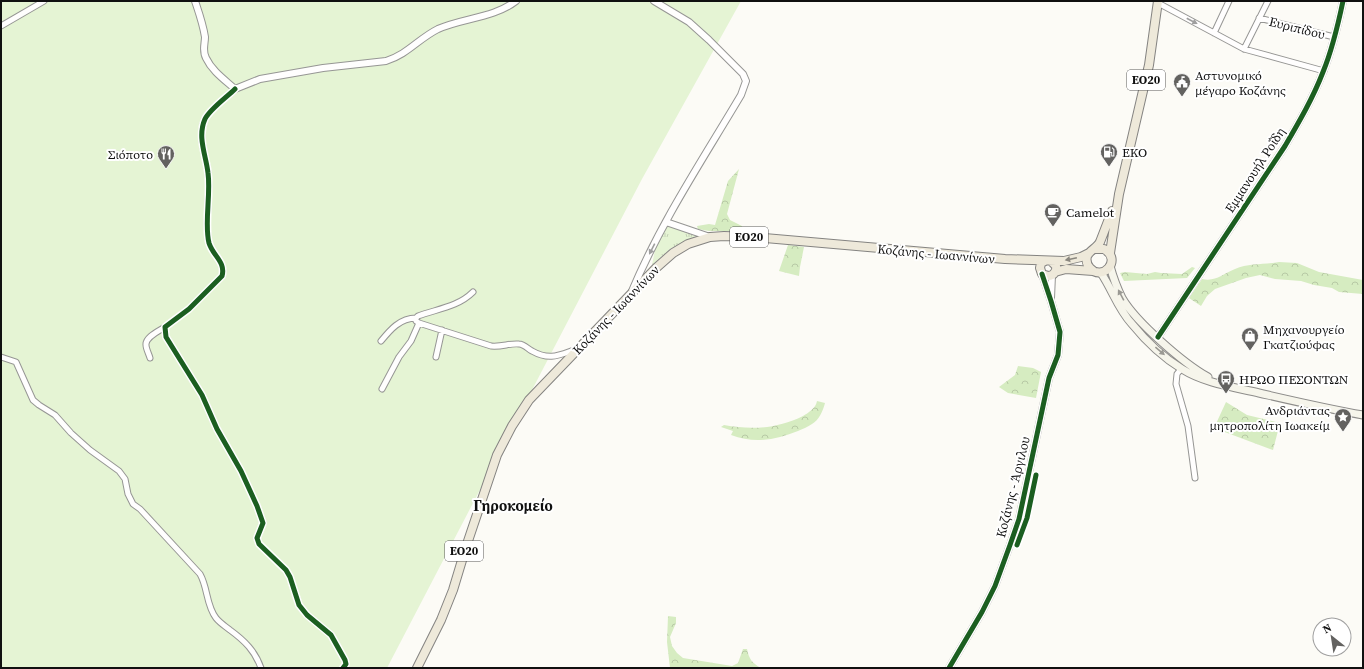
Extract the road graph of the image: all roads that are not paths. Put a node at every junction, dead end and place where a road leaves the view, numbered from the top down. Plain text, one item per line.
1 (44, 1) edge
2 (194, 1) edge
3 (516, 1) edge
4 (654, 1) edge
5 (1229, 1) edge
6 (1268, 1) edge
7 (1343, 1) edge
8 (1158, 2) edge
9 (1259, 18) junction
10 (1, 26) edge
11 (1214, 33) junction
12 (1334, 37) junction
13 (1244, 49) junction
14 (1324, 71) junction
15 (236, 89) junction
16 (1119, 194) junction
17 (666, 222) junction
18 (710, 237) junction
19 (1092, 251) junction
20 (1110, 254) junction
21 (1005, 259) junction
22 (1048, 261) junction
23 (1110, 266) junction
24 (1097, 272) junction
25 (1042, 273) junction
26 (1054, 274) junction
27 (473, 292) dead end
28 (630, 295) junction
29 (1052, 301) junction
30 (416, 318) junction
31 (419, 323) junction
32 (165, 327) junction
33 (442, 330) junction
34 (1158, 337) junction
35 (382, 341) dead end
36 (579, 348) junction
37 (1, 357) edge
38 (436, 357) dead end
39 (150, 358) dead end
40 (1181, 369) junction
41 (1218, 384) junction
42 (382, 389) dead end
43 (1363, 415) edge
44 (1195, 478) dead end
45 (261, 668) edge
46 (343, 668) edge
47 (417, 668) edge
48 (949, 668) edge

1 - 10 street
2 - 15 street
3 - 15 street
4 - 17 street
5 - 11 street
6 - 9 street
7 - 12 street, Εμμανουήλ Ροΐδη
8 -> 11 street
8 - 16 main road, ΕΟ20
9 - 12 street, Ευριπίδου
9 - 13 street
11 - 13 street
12 - 14 street, Εμμανουήλ Ροΐδη
13 - 14 street
14 - 34 street, Εμμανουήλ Ροΐδη
15 - 32 street
16 - 19 main road, ΕΟ20
16 - 20 main road, ΕΟ20
17 - 18 street
17 -> 28 street
18 - 21 main road, Κοζάνης - Ιωαννίνων / ΕΟ20
18 - 28 main road, Κοζάνης - Ιωαννίνων / ΕΟ20
19 - 20 main road
19 -> 22 main road, Κοζάνης - Ιωαννίνων / ΕΟ20
19 - 24 main road
20 - 23 main road, ΕΟ20
21 - 22 main road, Κοζάνης - Ιωαννίνων / ΕΟ20
21 - 25 main road, Κοζάνης - Ιωαννίνων / ΕΟ20
22 - 25 main road
22 - 26 main road
23 - 24 main road
34 -> 23 main road
24 - 26 main road, ΕΟ20
24 -> 40 main road
25 - 26 main road, ΕΟ20
25 - 29 street
26 - 29 street
27 - 30 street
28 - 36 main road, Κοζάνης - Ιωαννίνων / ΕΟ20
29 - 48 street, Κοζάνης - Άργιλου
30 - 31 street
30 - 35 street
31 - 33 street
31 - 42 street
32 - 39 street
32 - 46 street
33 - 36 street
33 - 38 street
34 - 41 main road
36 - 47 main road, Κοζάνης - Ιωαννίνων / ΕΟ20
37 - 45 street
40 - 41 main road
40 - 44 street
41 - 43 main road

